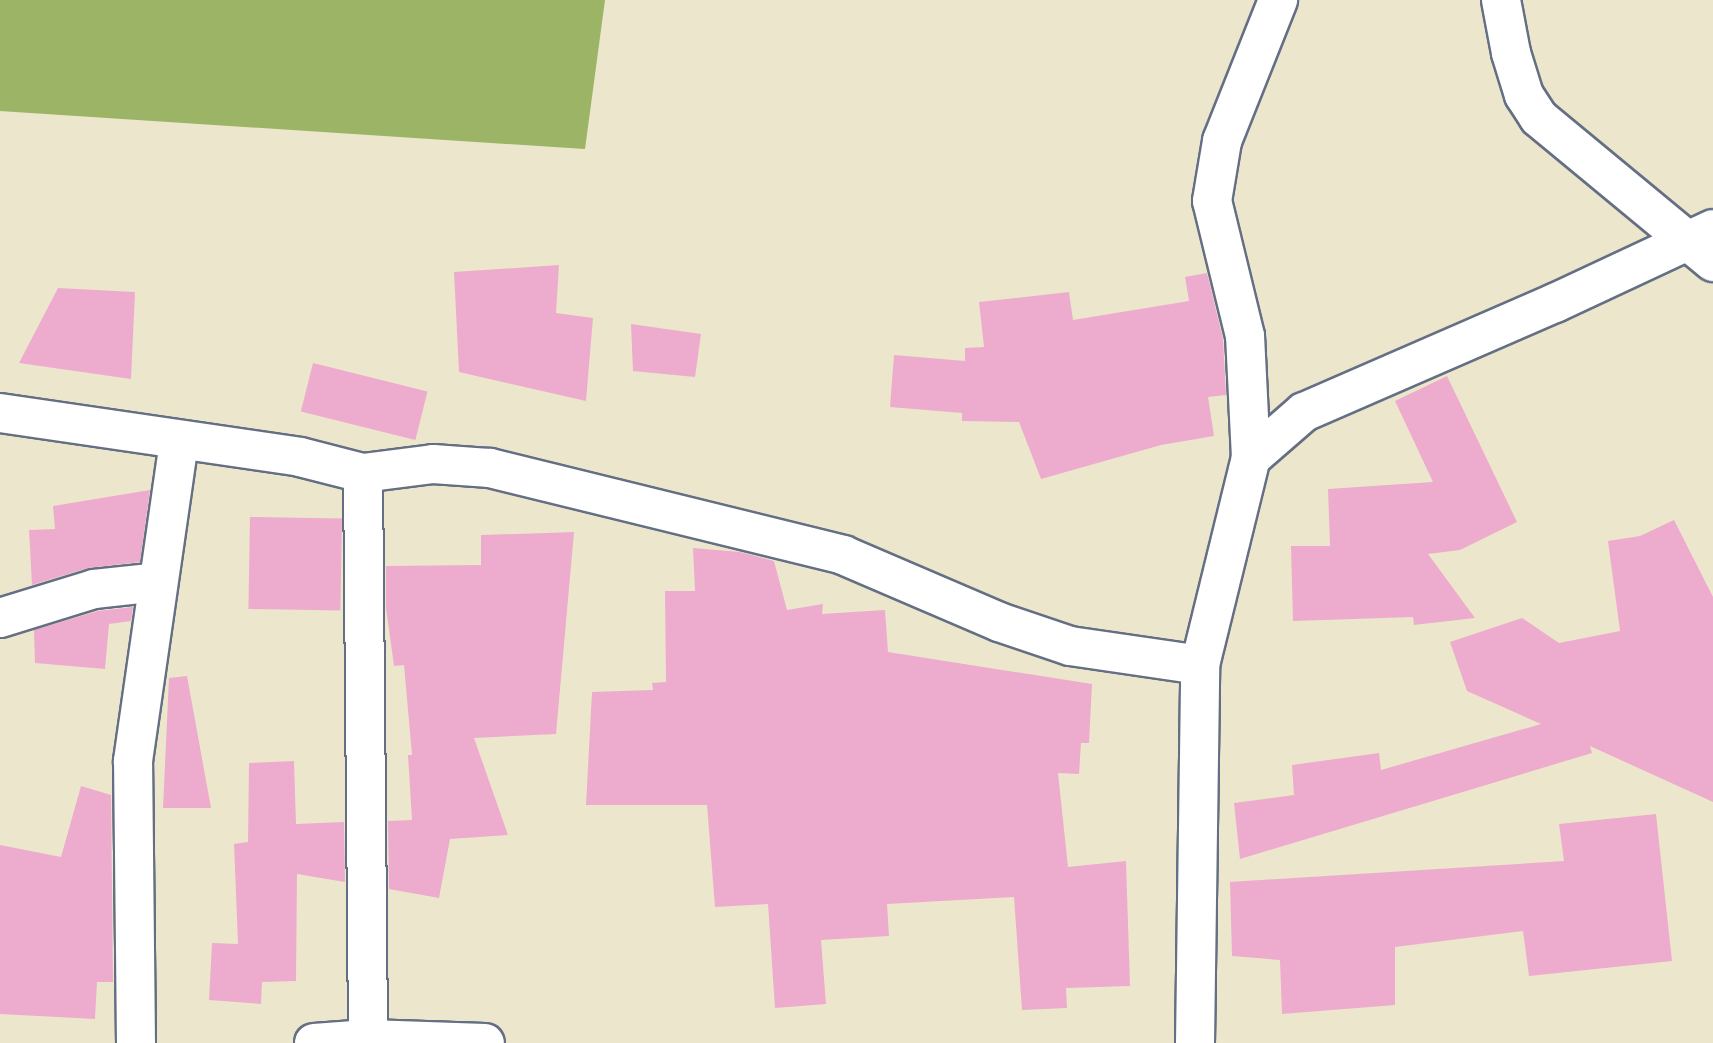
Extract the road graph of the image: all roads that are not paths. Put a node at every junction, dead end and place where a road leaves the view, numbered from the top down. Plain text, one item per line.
1 (1278, 0) edge
2 (1501, 0) edge
3 (1704, 244) edge
4 (0, 413) edge
5 (179, 441) junction
6 (1251, 458) junction
7 (363, 473) junction
8 (158, 582) junction
9 (0, 618) edge
10 (1200, 666) junction
11 (368, 1039) junction
12 (136, 1043) edge
13 (314, 1043) edge
14 (485, 1043) edge
15 (1195, 1043) edge

1 - 6 street
2 - 3 street
3 - 6 street
4 - 5 street
5 - 7 street
5 - 8 street
6 - 10 street
7 - 10 street
7 - 11 street
8 - 9 street
8 - 12 street
10 - 15 street
11 - 13 street
11 - 14 street

